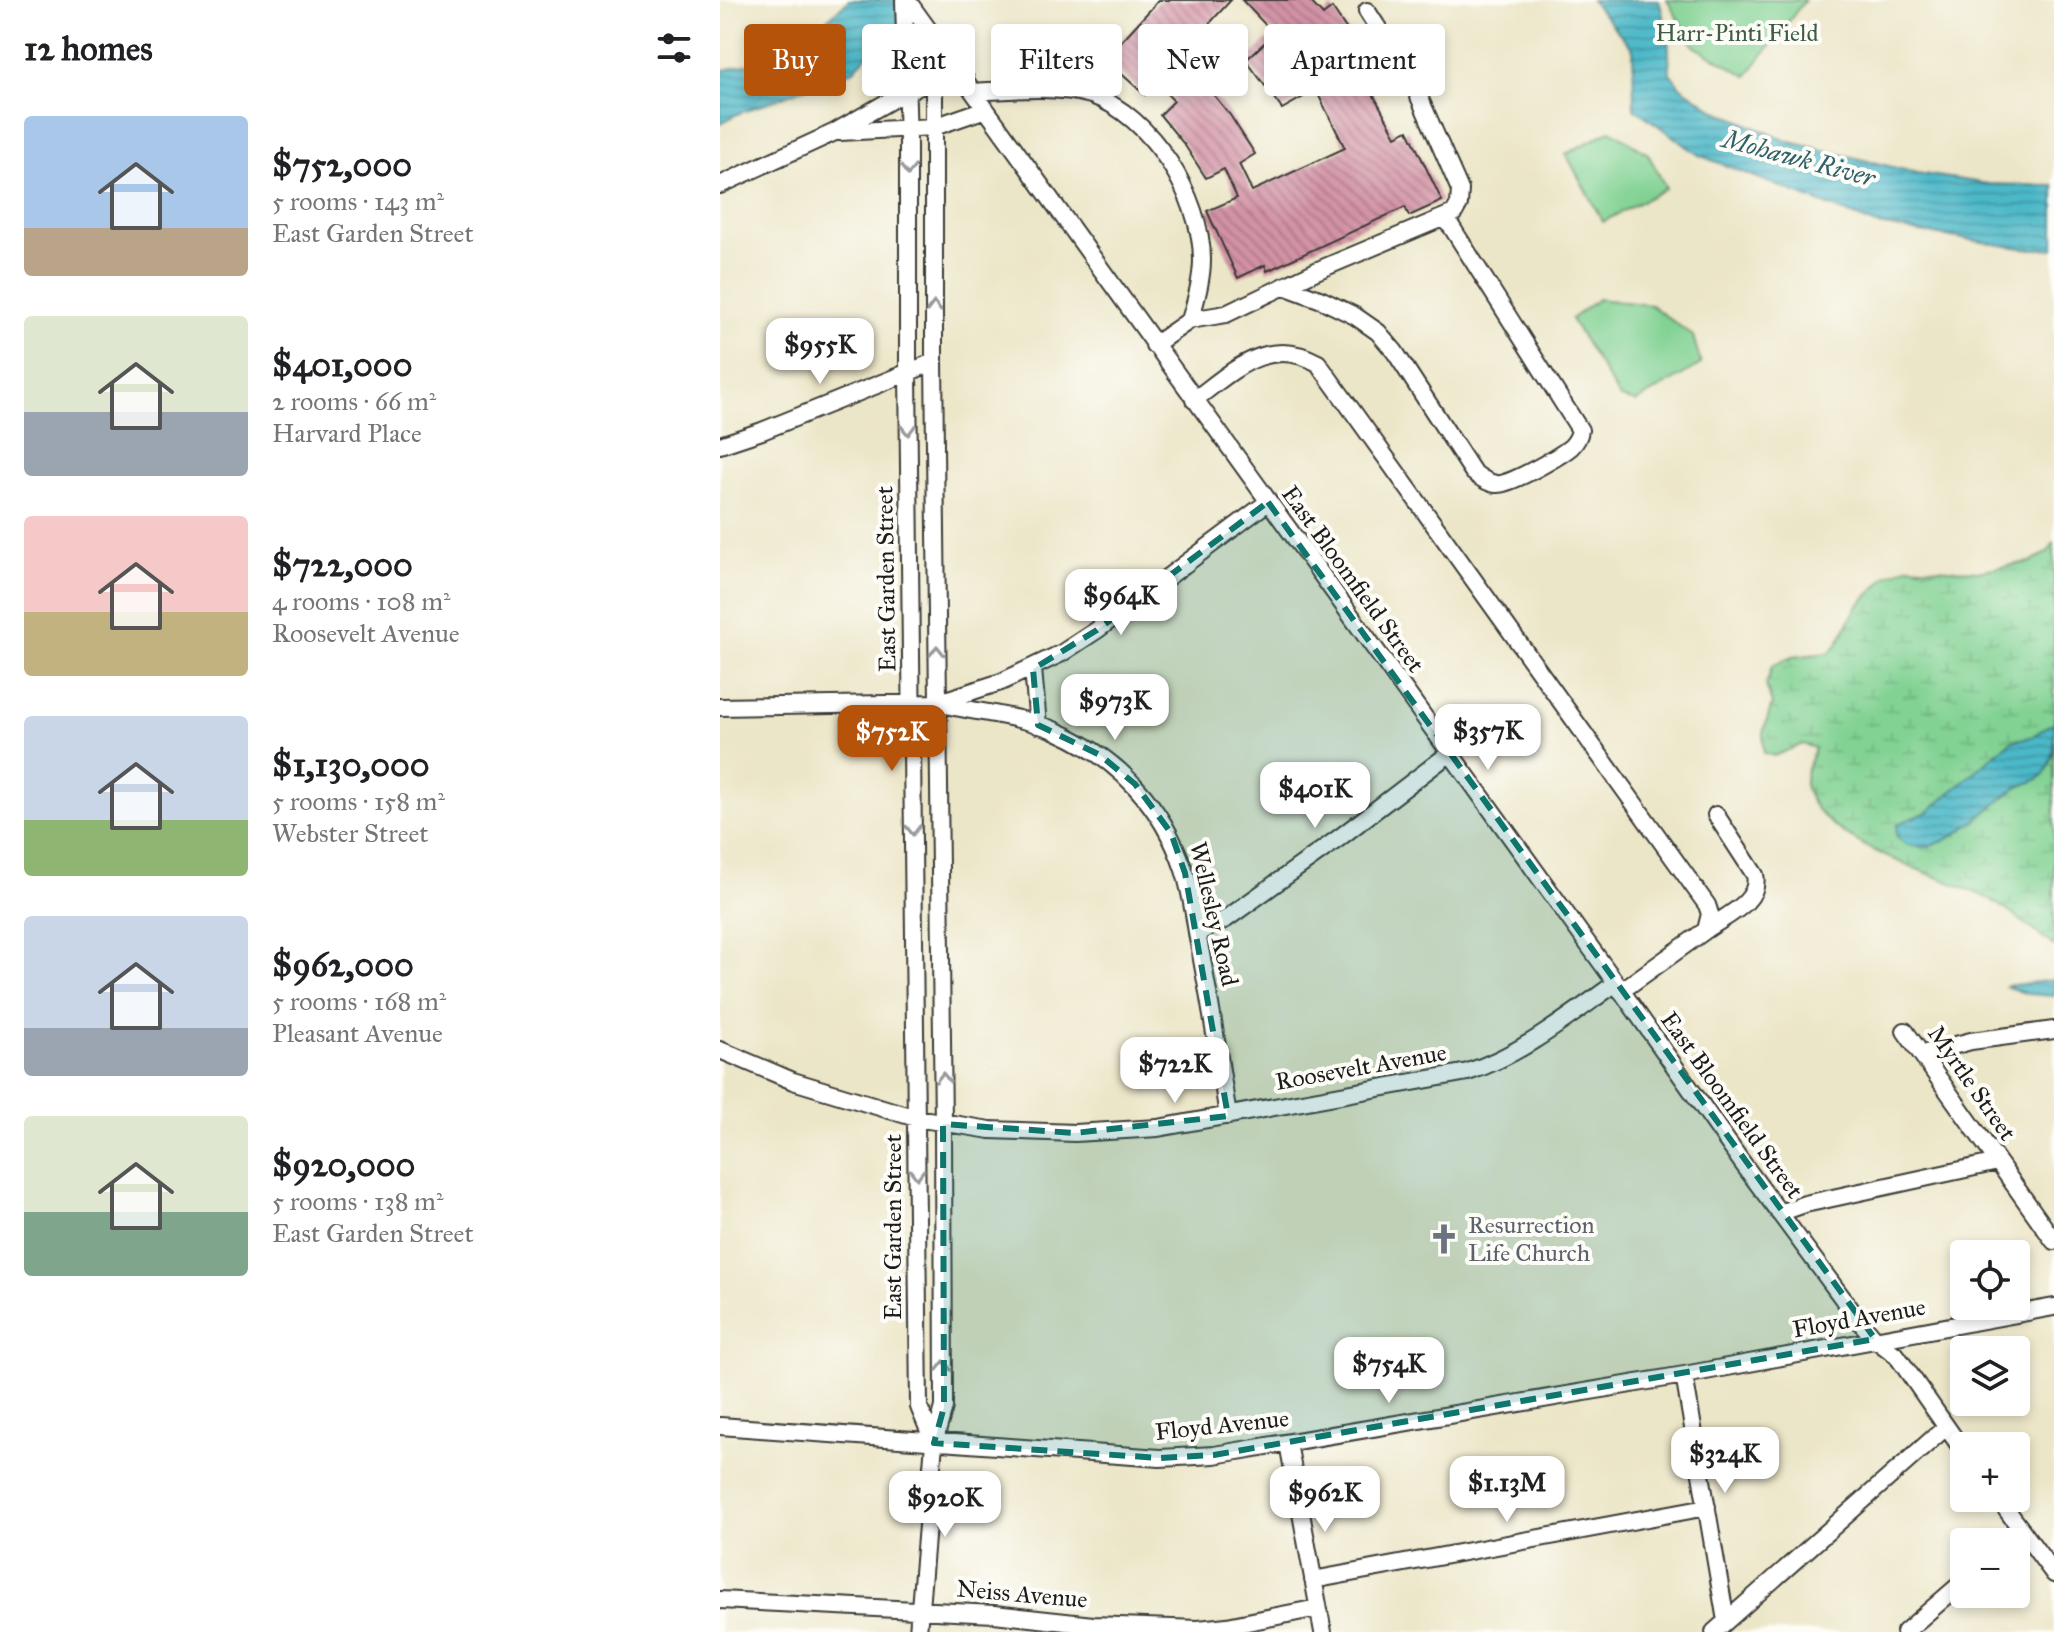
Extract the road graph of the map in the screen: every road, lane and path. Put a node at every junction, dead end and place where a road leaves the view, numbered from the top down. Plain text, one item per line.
1 (905, 0) edge
2 (1367, 11) dead end
3 (904, 24) edge
4 (926, 24) edge
5 (975, 86) edge
6 (975, 94) edge
7 (898, 96) edge
8 (905, 96) edge
9 (934, 96) edge
10 (986, 109) junction
11 (934, 127) junction
12 (907, 129) junction
13 (835, 132) junction
14 (720, 185) edge
15 (1442, 218) junction
16 (1284, 286) junction
17 (1190, 320) junction
18 (1154, 345) junction
19 (934, 362) junction
20 (908, 372) junction
21 (1194, 400) junction
22 (720, 445) edge
23 (1268, 502) junction
24 (1033, 669) junction
25 (911, 702) junction
26 (938, 703) junction
27 (720, 707) edge
28 (1038, 725) junction
29 (1450, 753) junction
30 (1716, 815) dead end
31 (1706, 930) junction
32 (1197, 933) junction
33 (1619, 987) junction
34 (2054, 1030) edge
35 (1905, 1031) dead end
36 (720, 1050) edge
37 (1922, 1054) junction
38 (1228, 1116) junction
39 (916, 1118) junction
40 (943, 1124) junction
41 (1998, 1162) junction
42 (1779, 1213) junction
43 (2054, 1241) edge
44 (2054, 1307) edge
45 (1875, 1339) junction
46 (1684, 1375) junction
47 (720, 1426) edge
48 (1946, 1427) junction
49 (1950, 1433) edge
50 (934, 1443) junction
51 (1288, 1443) junction
52 (1707, 1507) junction
53 (2030, 1541) edge
54 (2054, 1574) edge
55 (1313, 1580) junction
56 (1950, 1593) edge
57 (720, 1600) edge
58 (1318, 1608) junction
59 (919, 1610) junction
60 (1720, 1627) edge
61 (918, 1632) edge
62 (1323, 1632) edge
63 (1905, 1632) edge

1 - 3 street, East Garden Street
1 - 4 street, East Bloomfield Street
2 - 15 street
5 - 17 street
6 - 10 street, East Bloomfield Street
7 - 13 street
8 - 12 street, East Garden Street
9 - 11 street, East Garden Street
10 - 11 street
10 - 18 street, East Bloomfield Street
11 - 12 street
19 -> 11 street, East Garden Street
12 - 13 street
12 -> 20 street, East Garden Street
13 - 14 street
15 - 16 street
15 - 16 street
16 - 17 street
17 - 18 street
18 - 21 street, East Bloomfield Street
19 - 20 street
26 -> 19 street, East Garden Street
20 - 22 street
20 -> 25 street, East Garden Street
21 - 23 street, East Bloomfield Street
21 - 31 street
23 - 24 street
23 - 29 street, East Bloomfield Street
24 - 26 street
24 - 28 street
25 - 26 street, Wellesley Road
25 - 27 street, Wellesley Road
25 -> 39 street, East Garden Street
26 - 28 street, Wellesley Road
40 -> 26 street, East Garden Street
28 - 32 street, Wellesley Road
29 - 32 street
29 - 33 street, East Bloomfield Street
30 - 31 street, Roosevelt Avenue
31 - 33 street, Roosevelt Avenue
32 - 38 street, Wellesley Road
33 - 38 street, Roosevelt Avenue
33 - 42 street, East Bloomfield Street
34 - 37 street
35 - 37 street, Myrtle Street
36 - 39 street, Roosevelt Avenue
37 - 41 street, Myrtle Street
38 - 40 street, Roosevelt Avenue
39 - 40 street, Roosevelt Avenue
39 -> 50 street, East Garden Street
50 -> 40 street, East Garden Street
41 - 42 street
41 - 43 street, Myrtle Street
42 - 45 street, East Bloomfield Street
44 - 45 street, Floyd Avenue
45 - 46 street, Floyd Avenue
45 - 48 street, East Bloomfield Street
46 - 51 street, Floyd Avenue
46 - 52 street
47 - 50 street, Floyd Avenue
48 - 49 street, East Bloomfield Street
48 - 60 street
50 - 51 street, Floyd Avenue
50 - 59 street, East Garden Street
51 - 55 street
52 - 55 street
52 - 60 street
53 - 54 street
55 - 58 street
56 - 63 street
57 - 59 street, Neiss Avenue
58 - 59 street, Neiss Avenue
58 - 62 street
59 - 61 street, East Garden Street

